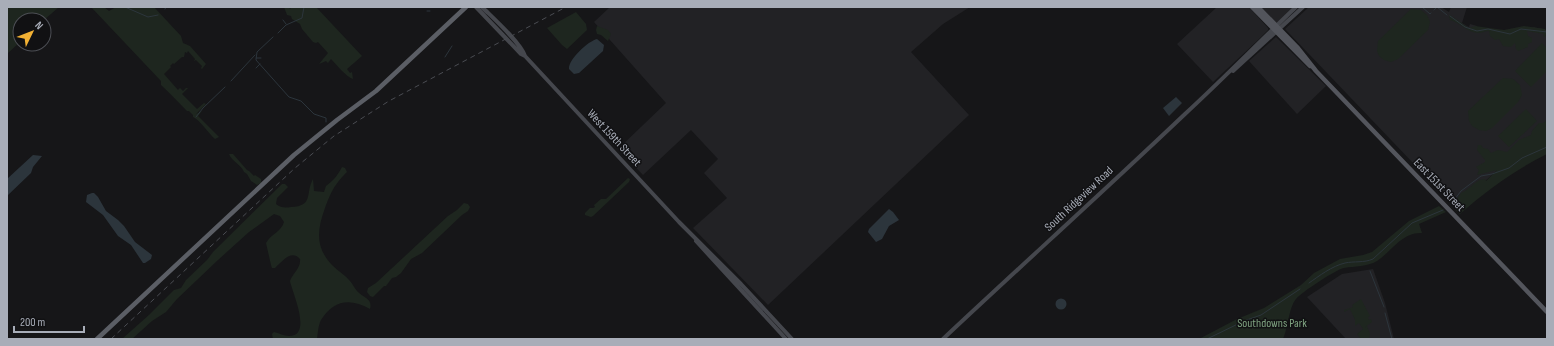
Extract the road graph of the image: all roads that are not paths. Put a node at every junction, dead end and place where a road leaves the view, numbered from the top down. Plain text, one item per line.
1 (466, 7) edge
2 (476, 7) edge
3 (482, 7) edge
4 (1252, 7) edge
5 (1258, 7) edge
6 (1296, 7) edge
7 (1303, 7) edge
8 (1276, 29) junction
9 (524, 56) junction
10 (690, 233) junction
11 (1547, 312) edge
12 (97, 339) edge
13 (786, 339) edge
14 (792, 339) edge
15 (943, 339) edge

1 - 12 highway
2 - 9 main road, West 159th Street
3 - 9 main road, West 159th Street
4 - 8 main road, East 151st Street
5 - 8 main road, East 151st Street
6 - 8 main road, South Ridgeview Road
7 - 8 main road, South Ridgeview Road
8 - 11 main road, East 151st Street
8 - 15 main road, South Ridgeview Road
9 - 10 main road, West 159th Street
10 - 13 main road, West 159th Street
10 - 14 main road, West 159th Street

